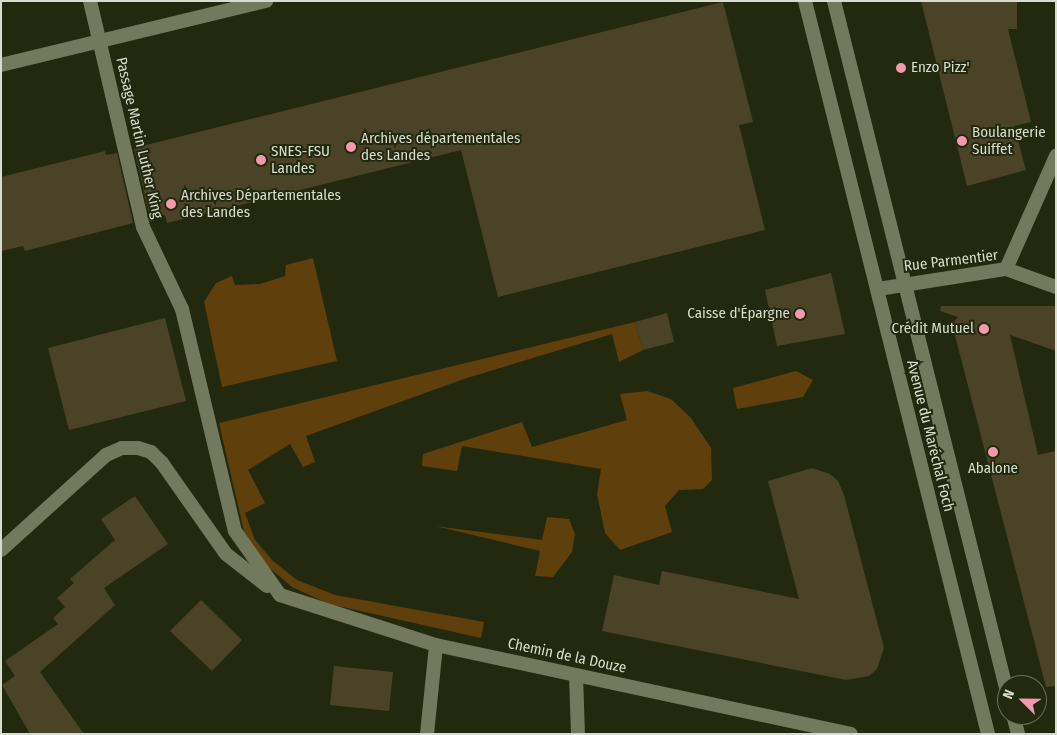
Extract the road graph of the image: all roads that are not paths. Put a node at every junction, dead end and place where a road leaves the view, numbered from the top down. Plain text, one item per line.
1 (90, 1) edge
2 (266, 1) edge
3 (805, 1) edge
4 (834, 1) edge
5 (100, 42) junction
6 (1, 65) edge
7 (1056, 156) edge
8 (1006, 269) junction
9 (905, 283) junction
10 (1056, 287) edge
11 (878, 289) junction
12 (1, 550) edge
13 (280, 595) junction
14 (436, 645) junction
15 (576, 674) junction
16 (1003, 675) edge
17 (427, 734) edge
18 (578, 734) edge
19 (851, 734) edge
20 (988, 734) edge

1 - 5 street, Passage Martin Luther King
2 - 5 street
3 - 11 street, Avenue du Maréchal Foch
4 - 9 street, Avenue du Maréchal Foch
5 - 6 street
5 - 13 street, Passage Martin Luther King
7 - 8 street
8 - 9 street, Rue Parmentier
8 - 10 street, Rue Parmentier
9 - 11 street, Rue Parmentier
9 - 16 street, Avenue du Maréchal Foch
11 - 20 street, Avenue du Maréchal Foch
12 - 13 street, Chemin de la Douze
13 - 14 street, Chemin de la Douze
14 - 15 street, Chemin de la Douze
14 - 17 street
15 - 18 street
15 - 19 street, Chemin de la Douze

